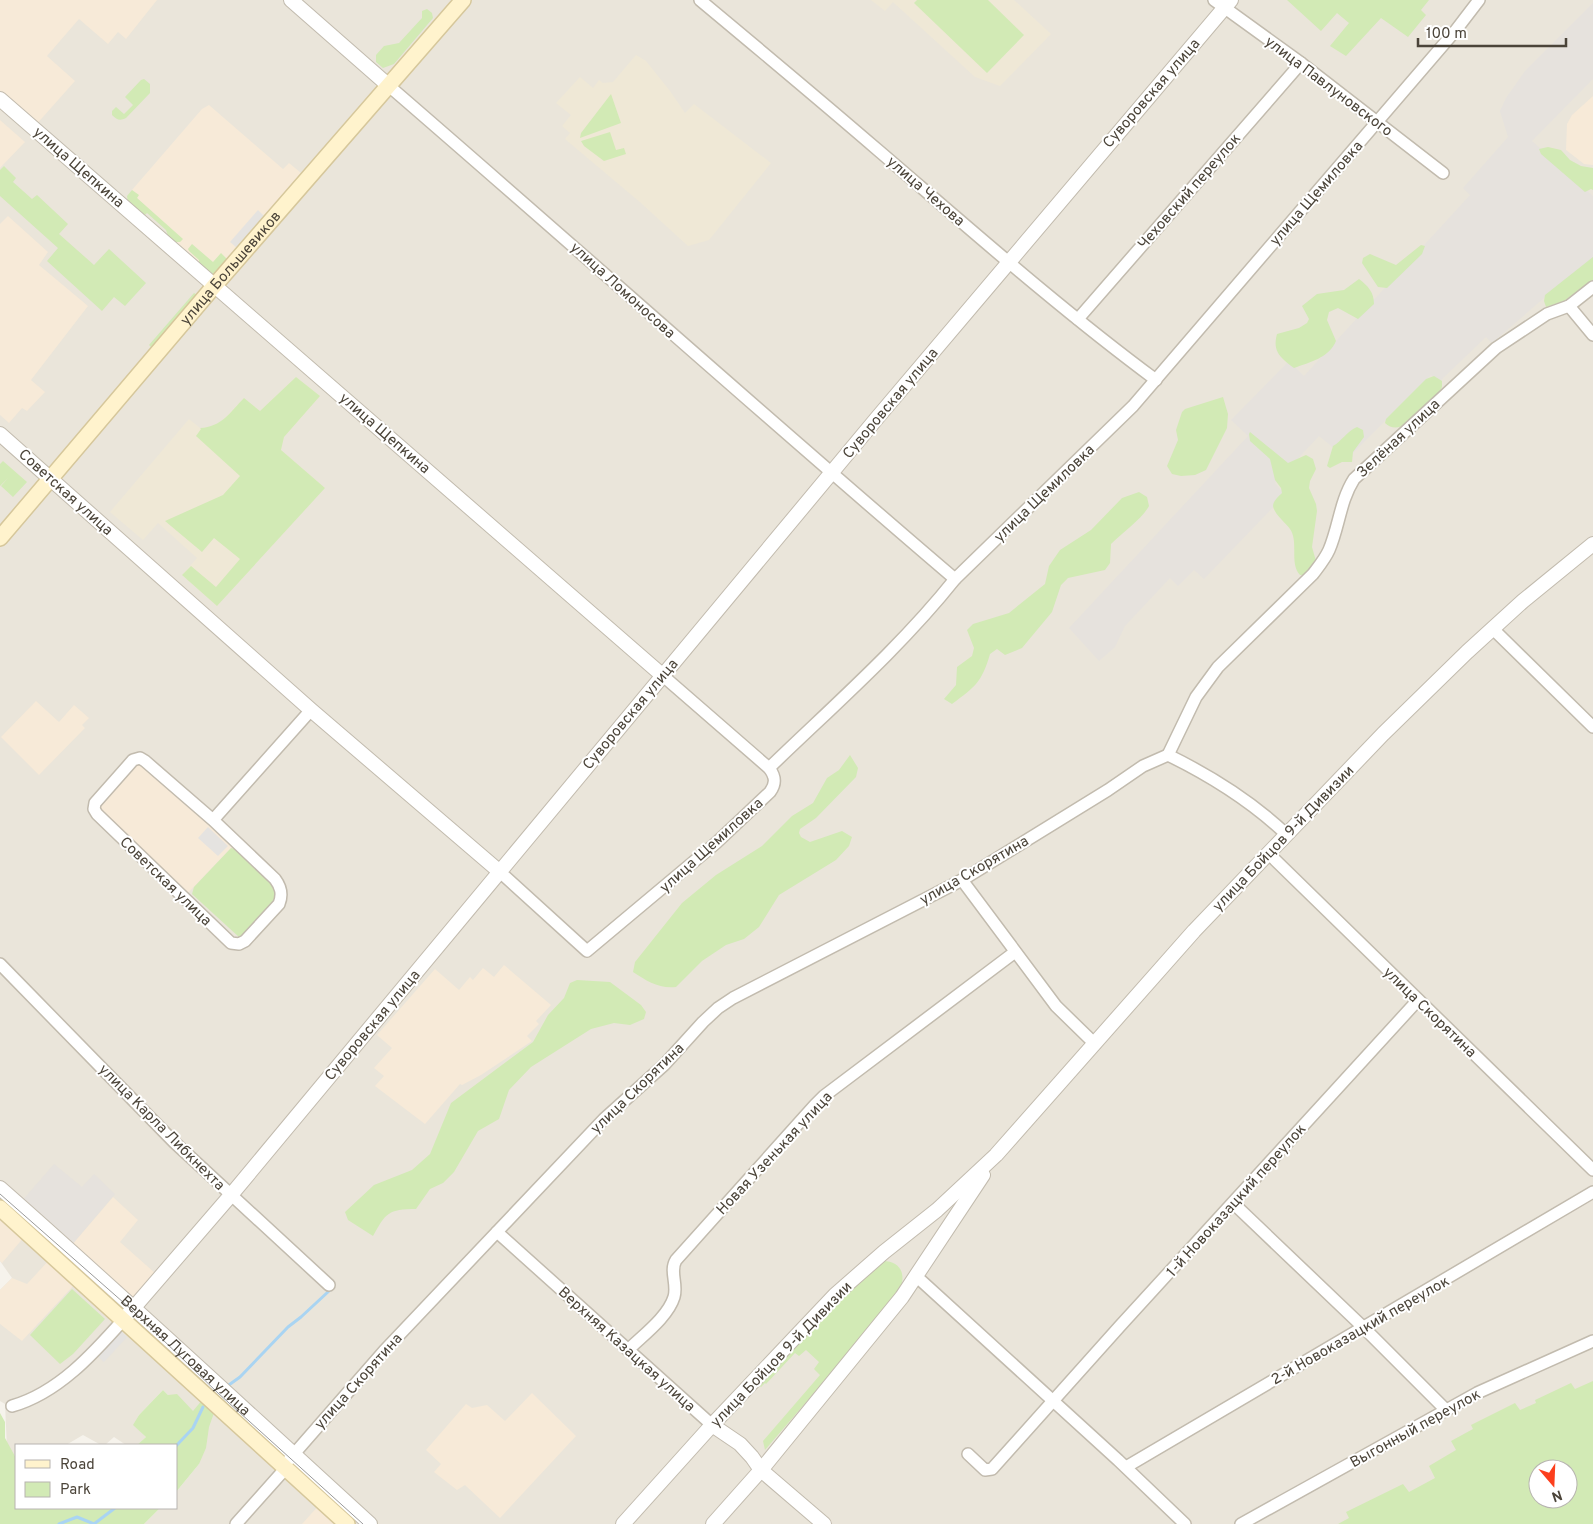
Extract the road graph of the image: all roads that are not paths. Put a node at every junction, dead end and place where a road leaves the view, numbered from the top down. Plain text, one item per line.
1 (291, 0) edge
2 (463, 0) edge
3 (700, 0) edge
4 (1479, 0) edge
5 (1223, 3) edge
6 (1300, 63) junction
7 (390, 86) junction
8 (0, 99) edge
9 (1376, 122) junction
10 (1443, 173) dead end
11 (1008, 262) junction
12 (215, 285) junction
13 (1593, 287) edge
14 (1569, 306) junction
15 (1078, 319) junction
16 (1593, 336) edge
17 (1156, 380) junction
18 (0, 434) edge
19 (831, 474) junction
20 (50, 478) junction
21 (0, 538) edge
22 (1593, 544) edge
23 (955, 580) junction
24 (1493, 629) junction
25 (662, 675) junction
26 (311, 710) junction
27 (1593, 726) edge
28 (1168, 755) junction
29 (769, 768) junction
30 (212, 820) junction
31 (1286, 834) junction
32 (1268, 853) junction
33 (500, 872) junction
34 (962, 880) junction
35 (587, 951) joint
36 (1015, 952) junction
37 (0, 964) edge
38 (1418, 1000) junction
39 (1095, 1044) junction
40 (996, 1156) junction
41 (1593, 1170) edge
42 (0, 1188) edge
43 (1593, 1192) edge
44 (231, 1195) junction
45 (1233, 1203) junction
46 (0, 1208) edge
47 (497, 1232) junction
48 (916, 1276) junction
49 (329, 1285) dead end
50 (135, 1307) junction
51 (124, 1319) junction
52 (1364, 1328) junction
53 (1593, 1341) edge
54 (628, 1350) junction
55 (1054, 1401) junction
56 (12, 1406) dead end
57 (1446, 1410) junction
58 (712, 1425) junction
59 (293, 1454) junction
60 (968, 1454) dead end
61 (1126, 1467) junction
62 (285, 1469) junction
63 (761, 1470) junction
64 (236, 1524) edge
65 (347, 1524) edge
66 (370, 1524) edge
67 (623, 1524) edge
68 (713, 1524) edge
69 (824, 1524) edge
70 (1185, 1524) edge
71 (1241, 1524) edge

1 - 7 street, улица Ломоносова
2 - 7 main road, улица Большевиков
3 - 11 street, улица Чехова
4 - 9 street, улица Щемиловка
5 - 6 street, улица Павлуновского
5 - 11 street, Суворовская улица
6 - 9 street, улица Павлуновского
6 - 15 street, Чеховский переулок
7 - 12 main road, улица Большевиков
7 - 19 street, улица Ломоносова
8 - 12 street, улица Щепкина
9 - 10 street, улица Павлуновского
9 - 17 street, улица Щемиловка
11 - 15 street, улица Чехова
11 - 19 street, Суворовская улица
12 - 20 main road, улица Большевиков
12 - 25 street, улица Щепкина
13 - 14 street, Зелёная улица
14 - 16 street
14 - 28 street, Зелёная улица
15 - 17 street, улица Чехова
17 - 23 street, улица Щемиловка
18 - 20 street, Советская улица
19 - 23 street, улица Ломоносова
19 - 25 street, Суворовская улица
20 - 21 main road, улица Большевиков
20 - 26 street, Советская улица
22 - 24 street, улица Бойцов 9-й Дивизии
23 - 29 street, улица Щемиловка
24 - 27 street
24 - 31 street, улица Бойцов 9-й Дивизии
25 - 29 street, улица Щепкина
25 - 33 street, Суворовская улица
26 - 30 street
26 - 33 street, Советская улица
28 - 31 street
28 - 34 street, улица Скорятина
29 - 35 street, улица Щемиловка
30 - 30 street, Советская улица
31 - 32 street, улица Бойцов 9-й Дивизии
32 - 38 street, улица Скорятина
32 - 39 street, улица Бойцов 9-й Дивизии
33 - 35 street, Советская улица
33 - 44 street, Суворовская улица
34 - 36 street
34 - 47 street, улица Скорятина
36 - 39 street
36 - 54 street, Новая Узенькая улица
37 - 44 street, улица Карла Либкнехта
38 - 41 street, улица Скорятина
38 - 45 street, 1-й Новоказацкий переулок
39 - 40 street, улица Бойцов 9-й Дивизии
40 - 48 street, улица Бойцов 9-й Дивизии
40 - 58 street, улица Бойцов 9-й Дивизии
42 - 50 street, Верхняя Луговая улица
43 - 52 street, 2-й Новоказацкий переулок
44 - 49 street, улица Карла Либкнехта
44 - 50 street, Суворовская улица
45 - 52 street
45 - 55 street, 1-й Новоказацкий переулок
46 - 51 main road, Верхняя Луговая улица
47 - 54 street, Верхняя Казацкая улица
47 - 59 street, улица Скорятина
48 - 55 street
48 - 63 street, улица Бойцов 9-й Дивизии
50 - 51 street, Суворовская улица
50 - 59 street, Верхняя Луговая улица
51 - 56 street, Суворовская улица
51 - 62 main road, Верхняя Луговая улица
52 - 57 street
52 - 61 street, 2-й Новоказацкий переулок
53 - 57 street, Выгонный переулок
54 - 58 street, Верхняя Казацкая улица
55 - 60 street, 1-й Новоказацкий переулок
55 - 61 street
57 - 71 street, Выгонный переулок
58 - 63 street, Верхняя Казацкая улица
58 - 67 street, улица Бойцов 9-й Дивизии
59 - 62 street, улица Скорятина
59 - 66 street, Верхняя Луговая улица
61 - 70 street
62 - 64 street, улица Скорятина
62 - 65 main road, Верхняя Луговая улица
63 - 68 street, улица Бойцов 9-й Дивизии
63 - 69 street, Верхняя Казацкая улица

